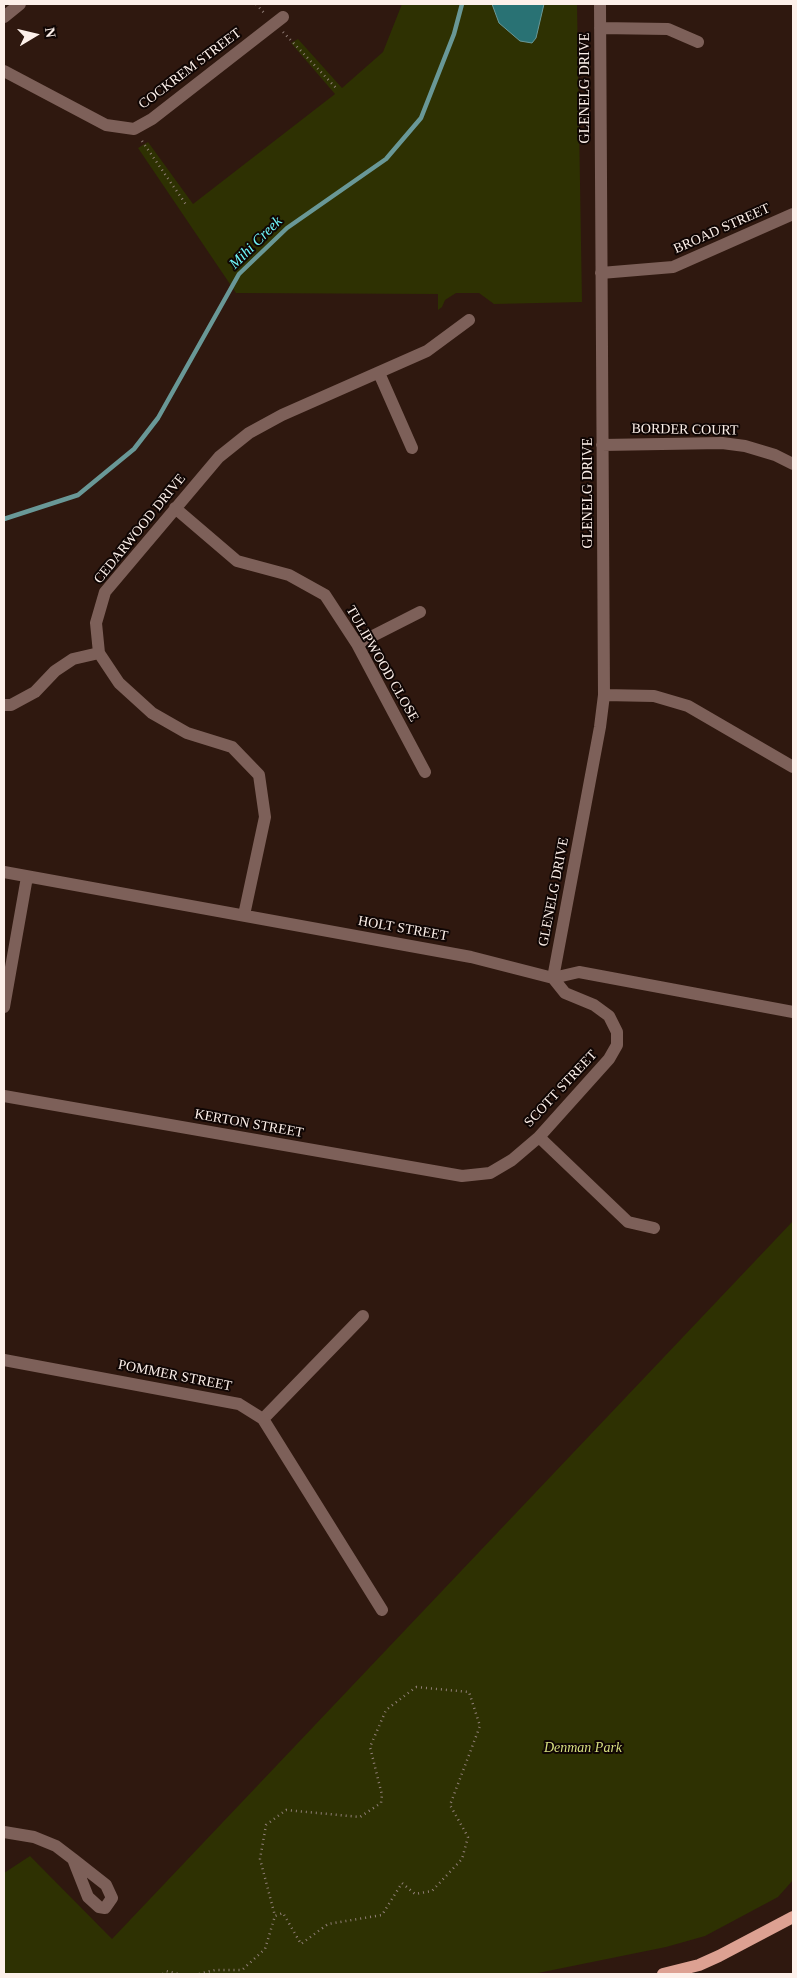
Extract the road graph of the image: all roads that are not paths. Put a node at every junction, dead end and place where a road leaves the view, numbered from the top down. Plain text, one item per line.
1 (20, 4) edge
2 (600, 4) edge
3 (4, 17) edge
4 (279, 21) road end
5 (600, 28) junction
6 (698, 42) dead end
7 (4, 71) edge
8 (793, 214) edge
9 (601, 273) junction
10 (469, 320) dead end
11 (379, 372) junction
12 (602, 445) junction
13 (412, 448) dead end
14 (793, 464) edge
15 (175, 508) junction
16 (420, 612) dead end
17 (358, 644) junction
18 (99, 653) junction
19 (604, 694) junction
20 (4, 705) edge
21 (793, 767) edge
22 (426, 772) dead end
23 (4, 872) edge
24 (27, 877) junction
25 (244, 915) junction
26 (553, 978) junction
27 (4, 1007) edge
28 (793, 1012) edge
29 (4, 1096) edge
30 (538, 1137) junction
31 (490, 1173) joint
32 (654, 1228) dead end
33 (363, 1316) dead end
34 (4, 1360) edge
35 (263, 1419) junction
36 (382, 1610) dead end
37 (4, 1832) edge
38 (73, 1859) dead end
39 (793, 1917) edge
40 (663, 1974) edge

1 - 3 street
2 - 5 street, GLENELG DRIVE
4 - 7 street, COCKREM STREET
5 - 6 street
5 - 9 street, GLENELG DRIVE
8 - 9 street, BROAD STREET
9 - 12 street, GLENELG DRIVE
10 - 11 street, CEDARWOOD DRIVE
11 - 13 street
11 - 15 street, CEDARWOOD DRIVE
12 - 14 street, BORDER COURT
12 - 19 street, GLENELG DRIVE
15 - 17 street, TULIPWOOD CLOSE
15 - 18 street, CEDARWOOD DRIVE
16 - 17 street
17 - 22 street, TULIPWOOD CLOSE
18 - 20 street
18 - 25 street, CEDARWOOD DRIVE
19 - 21 street
19 - 26 street, GLENELG DRIVE
23 - 24 street, HOLT STREET
24 - 25 street, HOLT STREET
24 - 27 street
25 - 26 street, HOLT STREET
26 - 28 street, HOLT STREET
26 - 30 street, SCOTT STREET
29 - 31 street, KERTON STREET
30 - 31 street, SCOTT STREET
30 - 32 street
33 - 35 street
34 - 35 street, POMMER STREET
35 - 36 street, POMMER STREET
37 - 38 street
39 - 40 main road

